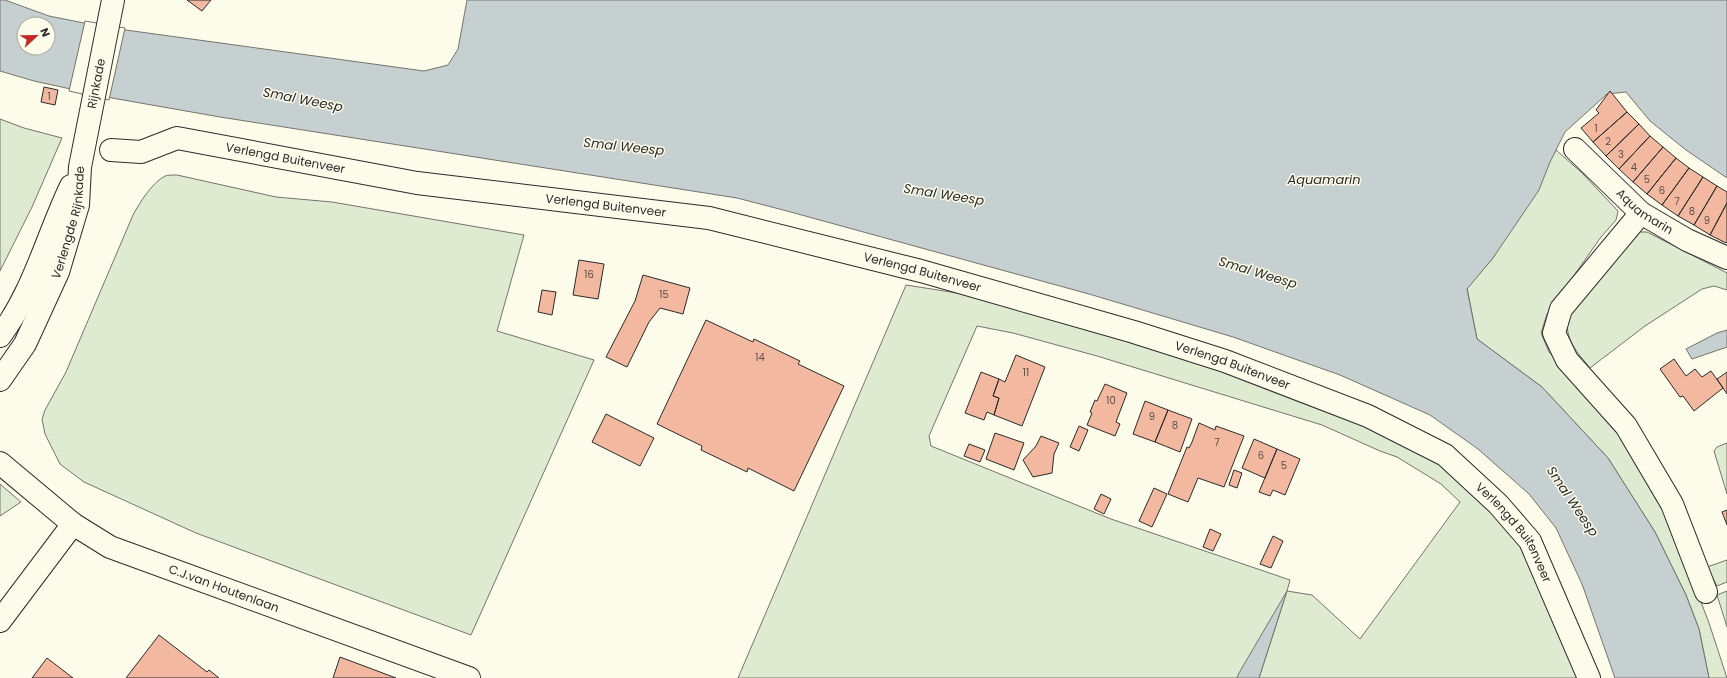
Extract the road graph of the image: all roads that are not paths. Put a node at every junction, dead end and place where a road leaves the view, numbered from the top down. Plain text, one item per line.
1 (113, 0) edge
2 (1575, 148) dead end
3 (112, 150) dead end
4 (80, 167) junction
5 (1641, 214) junction
6 (1727, 258) edge
7 (0, 336) edge
8 (0, 380) edge
9 (0, 463) edge
10 (73, 524) junction
11 (1706, 592) dead end
12 (0, 621) edge
13 (469, 678) edge
14 (1589, 678) edge

1 - 4 street, Rijnkade
2 - 5 street, Aquamarin
3 - 14 street, Verlengd Buitenveer
4 - 7 street, Verlengde Rijnkade
4 - 8 street, Verlengde Rijnkade
5 - 6 street, Aquamarin
5 - 11 street
9 - 10 street, C.J.van Houtenlaan
10 - 12 street
10 - 13 street, C.J.van Houtenlaan

